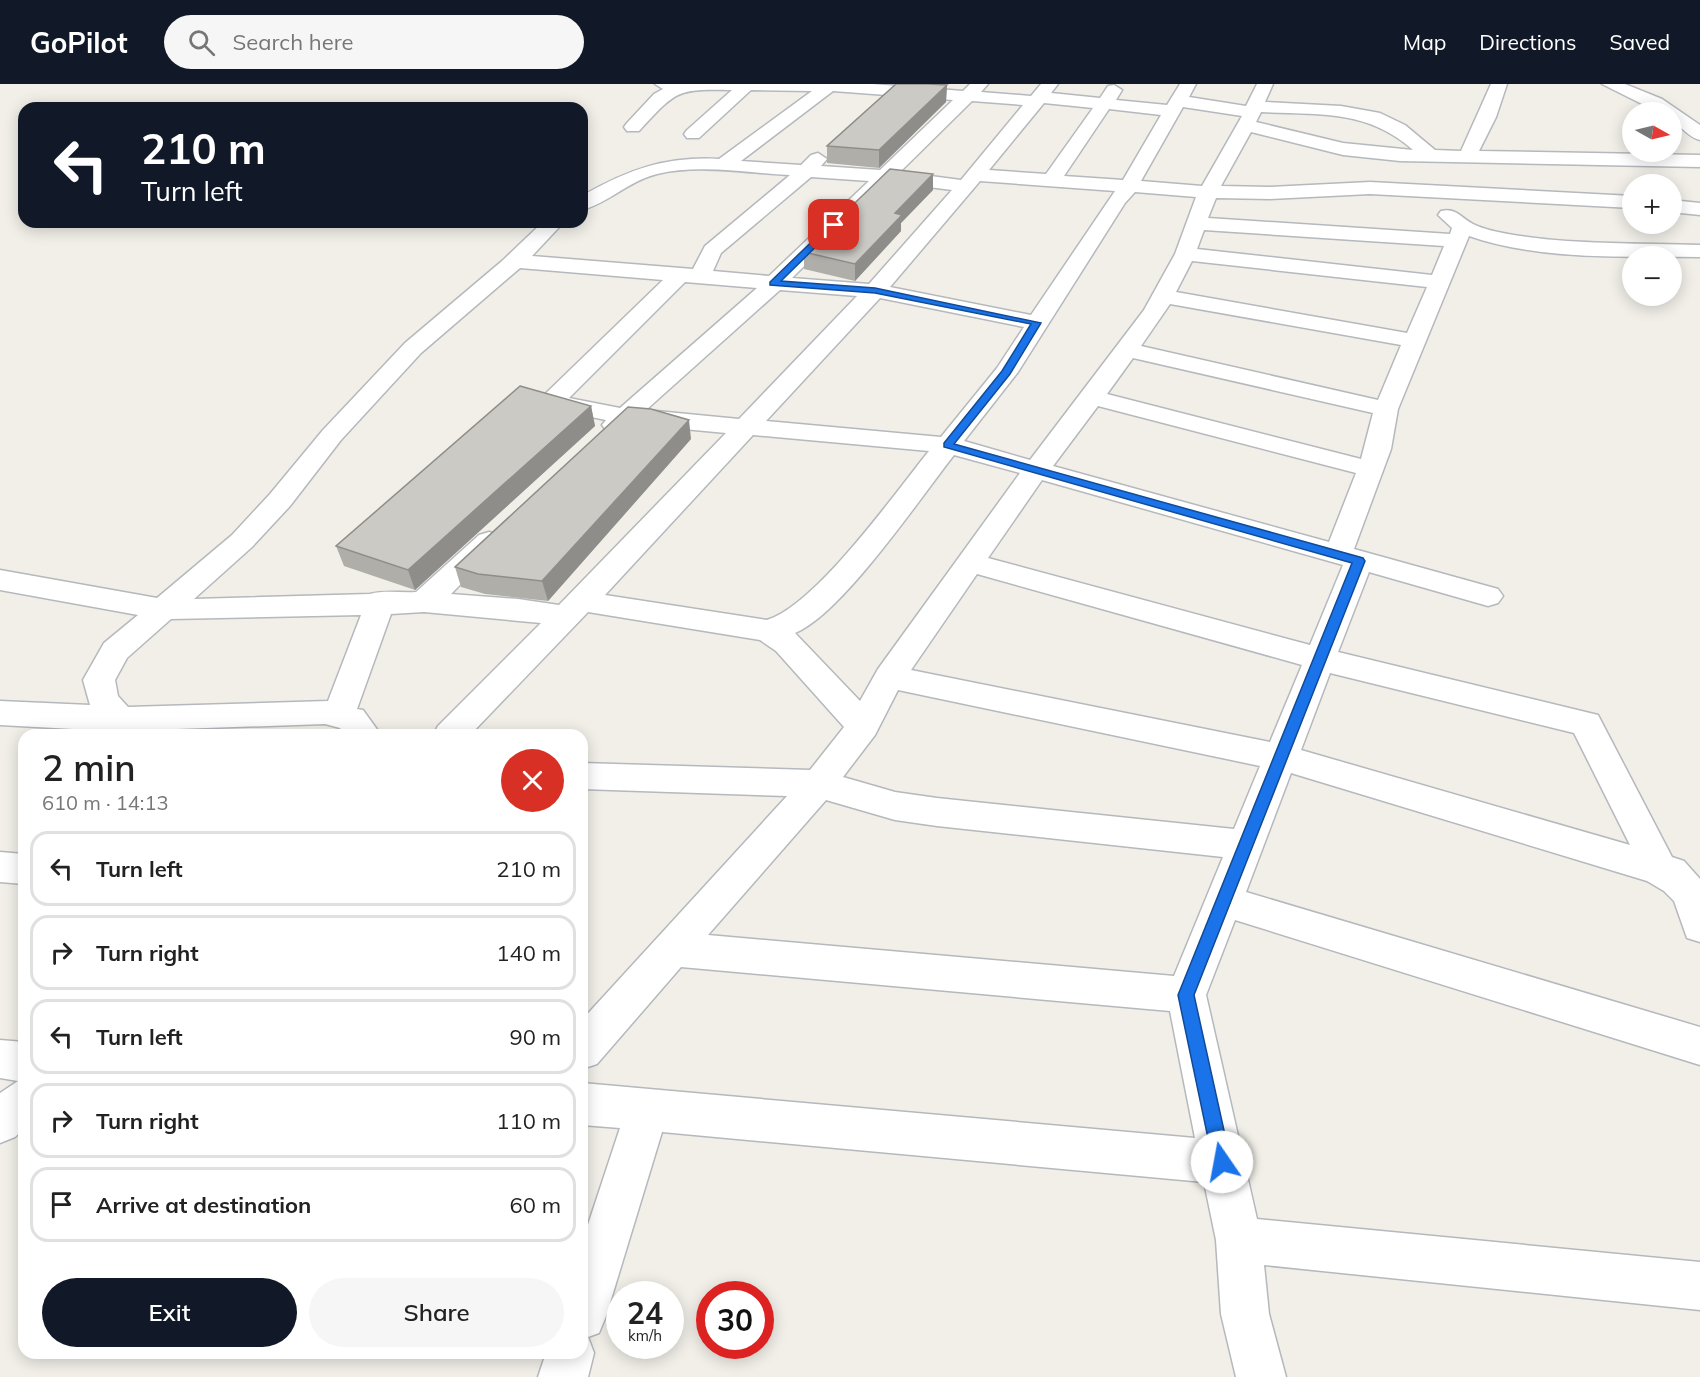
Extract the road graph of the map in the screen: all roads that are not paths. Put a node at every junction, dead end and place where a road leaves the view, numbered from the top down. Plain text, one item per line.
1 (663, 84) edge
2 (1119, 84) edge
3 (1188, 84) edge
4 (1499, 84) edge
5 (1610, 84) edge
6 (682, 85) edge
7 (771, 85) edge
8 (831, 85) edge
9 (746, 86) junction
10 (898, 87) edge
11 (974, 89) edge
12 (1042, 94) edge
13 (1104, 104) junction
14 (1176, 106) junction
15 (1254, 107) edge
16 (871, 110) edge
17 (1685, 121) edge
18 (633, 127) dead end
19 (693, 134) dead end
20 (831, 146) edge
21 (1468, 155) junction
22 (1431, 156) junction
23 (1577, 157) junction
24 (1700, 161) edge
25 (725, 164) junction
26 (807, 170) junction
27 (885, 176) junction
28 (1622, 180) edge
29 (970, 181) junction
30 (1051, 182) junction
31 (1128, 188) junction
32 (1208, 192) junction
33 (1431, 192) junction
34 (588, 200) edge
35 (1622, 202) edge
36 (1682, 206) edge
37 (1700, 209) edge
38 (1196, 224) junction
39 (548, 228) edge
40 (1460, 234) junction
41 (1700, 251) edge
42 (1185, 254) junction
43 (514, 261) junction
44 (690, 276) junction
45 (1440, 282) junction
46 (774, 284) junction
47 (875, 291) junction
48 (1163, 296) junction
49 (1036, 323) junction
50 (1415, 341) junction
51 (1126, 350) junction
52 (1092, 397) junction
53 (1386, 409) junction
54 (624, 417) junction
55 (747, 426) junction
56 (598, 441) edge
57 (948, 445) junction
58 (1370, 469) junction
59 (1035, 471) junction
60 (502, 529) edge
61 (1349, 558) junction
62 (972, 563) junction
63 (0, 580) edge
64 (1488, 596) dead end
65 (381, 602) junction
66 (424, 602) junction
67 (162, 609) junction
68 (573, 609) junction
69 (768, 631) junction
70 (1320, 659) junction
71 (889, 677) junction
72 (0, 713) edge
73 (339, 713) junction
74 (863, 726) junction
75 (127, 727) edge
76 (359, 729) edge
77 (456, 729) edge
78 (1281, 757) junction
79 (588, 776) edge
80 (819, 783) junction
81 (1246, 844) junction
82 (0, 867) edge
83 (18, 868) edge
84 (1661, 871) junction
85 (1700, 874) edge
86 (1224, 901) junction
87 (1700, 926) edge
88 (673, 949) junction
89 (1186, 995) junction
90 (588, 1043) edge
91 (1700, 1046) edge
92 (0, 1059) edge
93 (18, 1061) edge
94 (18, 1105) edge
95 (588, 1105) edge
96 (647, 1110) junction
97 (0, 1122) edge
98 (1222, 1162) junction
99 (1239, 1239) junction
100 (1700, 1286) edge
101 (588, 1297) edge
102 (568, 1359) edge
103 (563, 1377) edge
104 (1261, 1377) edge

1 - 6 street
2 - 13 street
3 - 14 street
4 - 21 street
5 - 17 street
6 - 9 street
6 - 18 street
7 - 8 street
7 - 9 street
8 - 10 street
8 - 25 street
9 - 19 street
10 - 11 street
10 - 16 street
11 - 12 street
11 - 27 street
12 - 13 street
12 - 29 street
13 - 14 street
13 - 30 street
14 - 15 street
14 - 31 street
15 - 22 street
15 - 22 street
15 - 32 street
20 - 26 street
21 - 22 street
21 - 23 street
23 - 24 street
23 - 28 street
25 - 26 street
25 - 34 street
26 - 27 street
26 - 44 street
27 - 29 street
27 - 46 street
29 - 30 street
29 - 47 street
30 - 31 street
31 - 32 street
31 - 49 street
32 - 33 street
32 - 38 street
33 - 35 street
33 - 40 street
36 - 37 street
38 - 40 street
38 - 42 street
39 - 43 street
40 - 41 street
40 - 45 street
42 - 45 street
42 - 48 street
43 - 44 street
43 - 67 street
44 - 46 street
44 - 54 street
45 - 50 street
46 - 47 street
46 - 54 street
47 - 49 street
47 - 55 street
48 - 50 street
48 - 51 street
49 - 57 street
50 - 53 street
51 - 52 street
51 - 53 street
52 - 58 street
52 - 59 street
53 - 58 street
54 - 55 street
54 - 56 street
55 - 57 street
55 - 68 street
57 - 59 street
57 - 69 street
58 - 61 street
59 - 61 street
59 - 62 street
60 - 66 street
61 - 64 street
61 - 70 street
62 - 70 street
62 - 71 street
63 - 67 street
65 - 66 street
65 - 67 street
65 - 73 street
66 - 68 street
67 - 75 street
68 - 69 street
68 - 77 street
69 - 74 street
70 - 78 street
70 - 84 street
71 - 74 street
71 - 78 street
72 - 75 street
73 - 75 street
73 - 76 street
74 - 80 street
78 - 81 street
78 - 84 street
79 - 80 street
80 - 81 street
80 - 88 street
81 - 86 street
82 - 83 street
84 - 85 street
84 - 87 street
86 - 89 street
86 - 91 street
88 - 89 street
88 - 90 street
89 - 98 street
92 - 93 street
94 - 97 street
95 - 96 street
96 - 98 street
96 - 101 street
98 - 99 street
99 - 100 street
99 - 104 street
102 - 103 street

